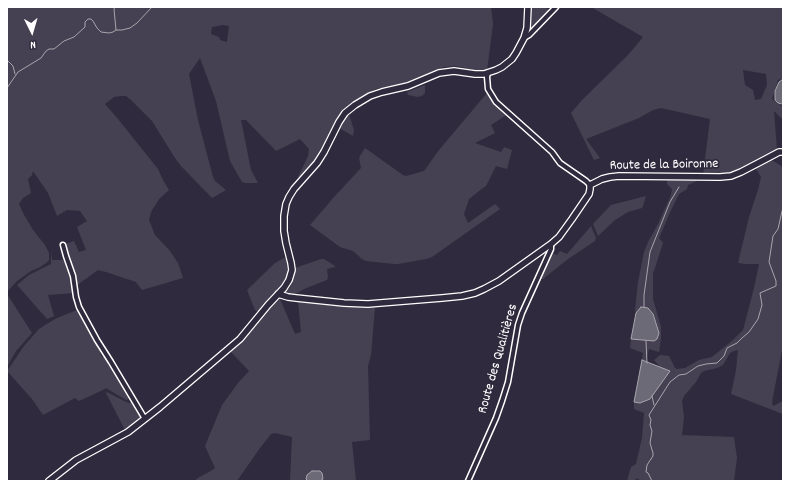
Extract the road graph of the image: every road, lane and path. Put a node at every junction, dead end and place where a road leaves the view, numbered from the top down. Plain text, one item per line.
1 (528, 7) edge
2 (556, 7) edge
3 (524, 38) junction
4 (488, 73) junction
5 (783, 152) edge
6 (590, 185) junction
7 (551, 244) junction
8 (63, 245) dead end
9 (278, 294) junction
10 (145, 419) junction
11 (49, 481) edge
12 (468, 481) edge

1 - 3 street
2 - 3 street
3 - 4 street
4 - 6 street
4 - 9 street
5 - 6 street, Route de la Boironne
6 - 7 street, Route des Qualitières
7 - 9 street
7 - 12 street, Route des Qualitières
8 - 10 street
9 - 10 street
10 - 11 street

